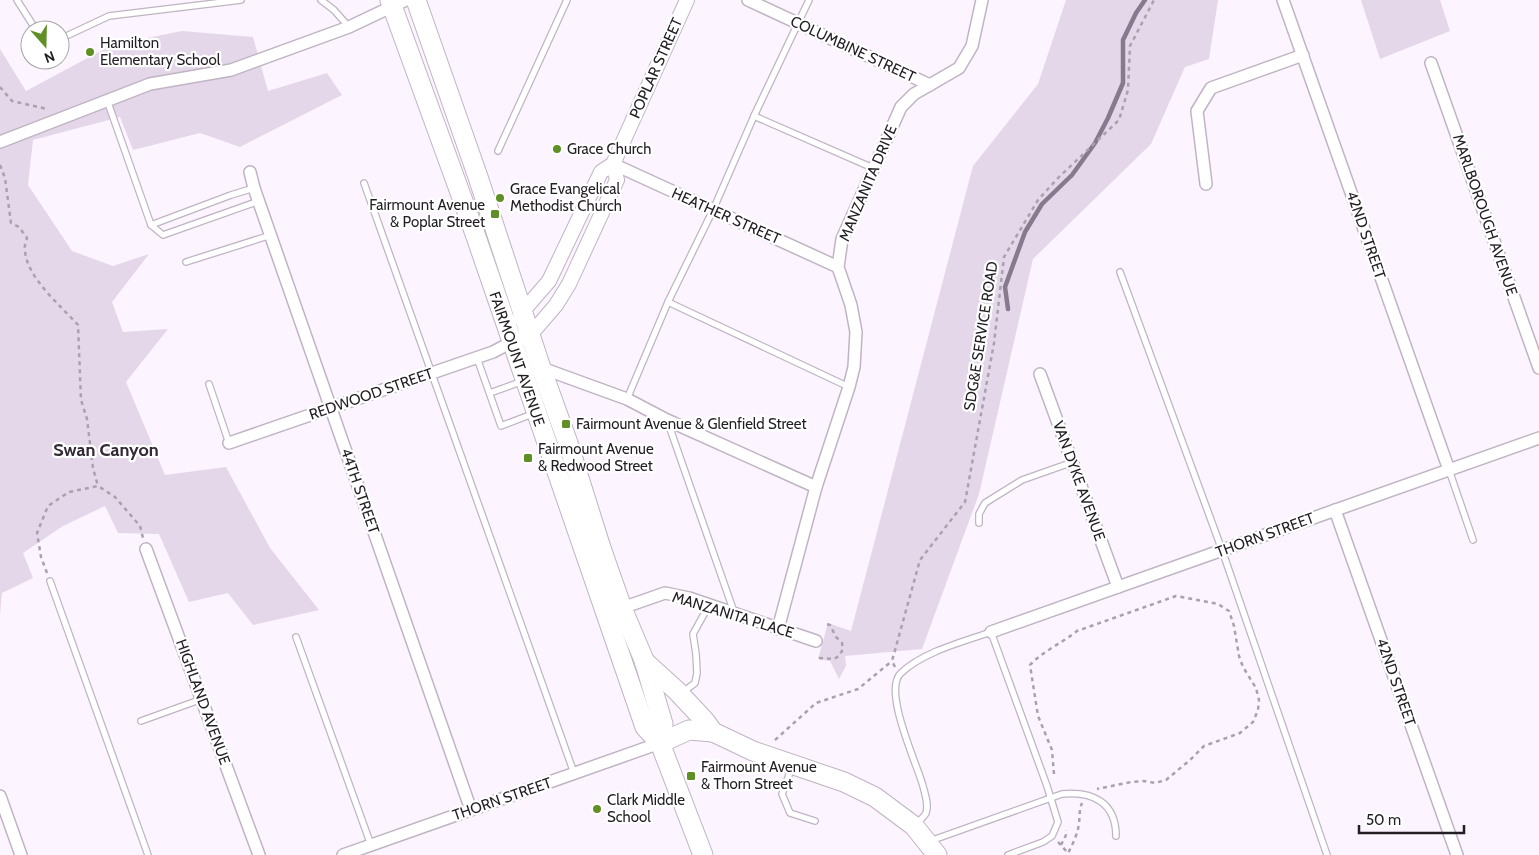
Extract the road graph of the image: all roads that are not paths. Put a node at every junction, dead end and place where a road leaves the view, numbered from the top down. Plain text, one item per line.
1 (17, 0) edge
2 (241, 0) edge
3 (321, 0) edge
4 (416, 0) edge
5 (567, 0) edge
6 (687, 0) edge
7 (748, 0) edge
8 (809, 0) edge
9 (982, 0) edge
10 (1283, 0) edge
11 (396, 2) edge
12 (30, 20) edge
13 (799, 24) junction
14 (349, 27) junction
15 (70, 34) edge
16 (1303, 55) junction
17 (1431, 63) dead end
18 (930, 85) junction
19 (107, 100) junction
20 (754, 116) junction
21 (0, 142) edge
22 (498, 151) dead end
23 (613, 164) junction
24 (873, 168) junction
25 (250, 172) dead end
26 (364, 183) dead end
27 (1206, 184) dead end
28 (254, 188) junction
29 (259, 201) junction
30 (713, 210) junction
31 (151, 225) junction
32 (271, 235) junction
33 (186, 262) dead end
34 (838, 267) junction
35 (1120, 272) dead end
36 (668, 302) junction
37 (523, 311) junction
38 (531, 334) junction
39 (514, 350) junction
40 (477, 358) junction
41 (541, 368) junction
42 (1539, 368) edge
43 (433, 373) junction
44 (1040, 374) dead end
45 (524, 380) junction
46 (208, 384) dead end
47 (849, 387) junction
48 (490, 393) junction
49 (627, 399) junction
50 (331, 408) junction
51 (536, 413) junction
52 (668, 420) junction
53 (1539, 438) edge
54 (230, 443) joint
55 (1073, 462) junction
56 (1449, 470) junction
57 (816, 488) junction
58 (1336, 510) junction
59 (979, 523) dead end
60 (1473, 540) dead end
61 (146, 549) road end
62 (1222, 550) junction
63 (50, 581) road end
64 (1118, 587) junction
65 (709, 605) junction
66 (622, 608) junction
67 (734, 613) junction
68 (778, 629) junction
69 (991, 632) junction
70 (296, 637) dead end
71 (816, 641) dead end
72 (644, 660) junction
73 (677, 691) junction
74 (202, 699) junction
75 (141, 721) dead end
76 (713, 732) junction
77 (660, 743) junction
78 (793, 765) junction
79 (574, 773) junction
80 (0, 796) edge
81 (1051, 798) junction
82 (471, 810) junction
83 (815, 820) dead end
84 (914, 826) junction
85 (1116, 836) dead end
86 (371, 845) junction
87 (932, 848) edge
88 (21, 855) edge
89 (148, 855) edge
90 (259, 855) edge
91 (343, 855) edge
92 (703, 855) edge
93 (1008, 855) edge
94 (1327, 855) edge
95 (1457, 855) edge

1 - 12 lane
2 - 15 lane
3 - 14 lane
4 - 37 main road, FAIRMOUNT AVENUE
5 - 22 lane
6 - 23 street, POPLAR STREET
7 - 13 street, COLUMBINE STREET
8 - 13 lane
9 - 18 street, MANZANITA DRIVE
10 - 16 street, 42ND STREET
11 - 14 street
11 - 39 main road, FAIRMOUNT AVENUE
13 - 18 street, COLUMBINE STREET
13 - 20 lane
14 - 19 street
16 - 27 street
16 - 56 street, 42ND STREET
17 - 42 street, MARLBOROUGH AVENUE
18 - 24 street, MANZANITA DRIVE
19 - 21 street
19 - 31 lane
20 - 24 lane
20 - 30 lane
23 - 30 street, HEATHER STREET
23 - 37 street, POPLAR STREET
23 - 38 street, POPLAR STREET
24 - 34 street, MANZANITA DRIVE
25 - 28 street, 44TH STREET
26 - 43 lane
28 - 29 street, 44TH STREET
28 - 31 lane
29 - 31 lane
29 - 32 street, 44TH STREET
30 - 34 street, HEATHER STREET
30 - 36 lane
32 - 33 lane
32 - 50 street, 44TH STREET
34 - 47 street, MANZANITA DRIVE
35 - 62 lane
36 - 47 lane
36 - 49 lane
37 - 38 main road, FAIRMOUNT AVENUE
37 - 39 street, POPLAR STREET
38 - 39 street, POPLAR STREET
38 - 41 main road, FAIRMOUNT AVENUE
39 - 40 street, REDWOOD STREET
39 - 41 street
39 - 45 main road, FAIRMOUNT AVENUE
40 - 43 street, REDWOOD STREET
40 - 48 lane
41 - 49 street
41 - 66 main road, FAIRMOUNT AVENUE
43 - 50 street, REDWOOD STREET
43 - 79 lane
44 - 55 street, VAN DYKE AVENUE
45 - 48 lane
45 - 51 main road, FAIRMOUNT AVENUE
46 - 54 lane
47 - 57 street, MANZANITA DRIVE
48 - 51 lane
49 - 52 street
50 - 54 street, REDWOOD STREET
50 - 82 street, 44TH STREET
51 - 77 main road, FAIRMOUNT AVENUE
52 - 57 street
52 - 67 lane
53 - 56 street, THORN STREET
55 - 59 lane
55 - 64 street, VAN DYKE AVENUE
56 - 58 street, THORN STREET
56 - 60 lane
57 - 68 street, MANZANITA DRIVE
58 - 62 street, THORN STREET
58 - 95 street, 42ND STREET
61 - 74 street, HIGHLAND AVENUE
62 - 64 street, THORN STREET
62 - 94 lane
63 - 89 lane
64 - 69 street, THORN STREET
65 - 66 street, MANZANITA PLACE
65 - 67 street, MANZANITA PLACE
65 - 73 lane
66 - 72 main road, FAIRMOUNT AVENUE
67 - 68 street, MANZANITA PLACE
68 - 71 street, MANZANITA PLACE
69 - 81 lane
69 - 84 lane
70 - 86 lane
72 - 73 main road
72 - 77 main road, FAIRMOUNT AVENUE
73 - 76 main road
74 - 75 lane
74 - 90 street, HIGHLAND AVENUE
76 - 77 main road
76 - 78 main road
77 - 79 street, THORN STREET
77 - 92 main road, FAIRMOUNT AVENUE
78 - 83 lane
78 - 84 main road
79 - 82 street, THORN STREET
80 - 88 street
81 - 85 lane
81 - 87 lane
81 - 93 lane
82 - 86 street, THORN STREET
84 - 87 main road
86 - 91 street, THORN STREET

